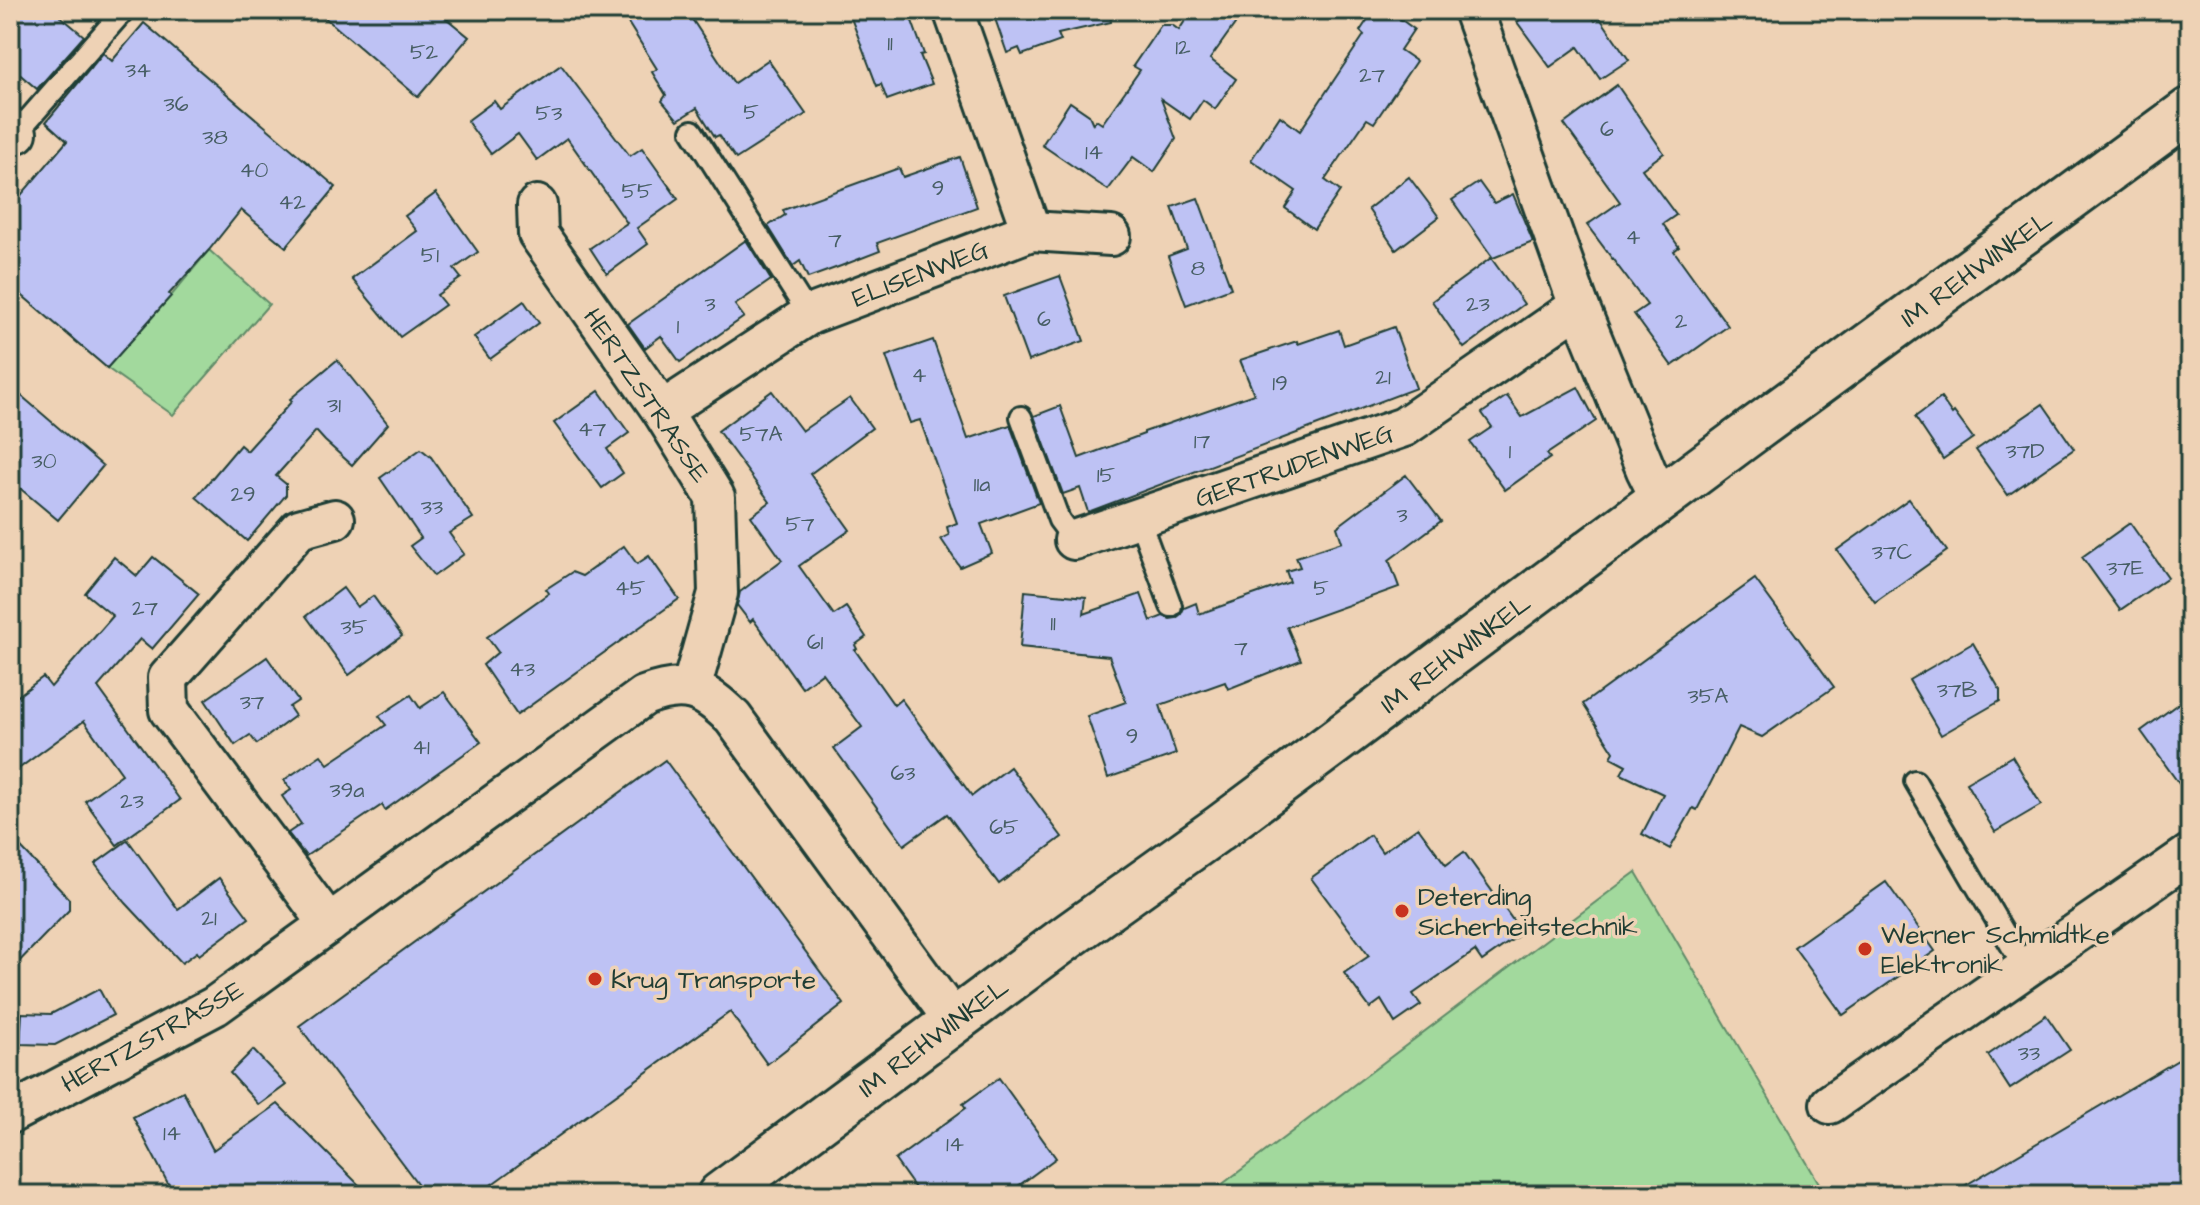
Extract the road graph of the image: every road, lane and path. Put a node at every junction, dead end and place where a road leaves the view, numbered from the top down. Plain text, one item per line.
1 (124, 10) edge
2 (953, 10) edge
3 (1473, 10) edge
4 (2190, 110) edge
5 (692, 131) dead end
6 (12, 133) edge
7 (537, 205) dead end
8 (1031, 231) junction
9 (1111, 236) dead end
10 (1579, 306) junction
11 (809, 315) junction
12 (662, 411) junction
13 (1021, 417) dead end
14 (1661, 500) junction
15 (335, 519) dead end
16 (1139, 519) junction
17 (1074, 540) joint
18 (1171, 606) dead end
19 (691, 689) junction
20 (1915, 781) dead end
21 (2190, 854) edge
22 (329, 924) junction
23 (2024, 967) junction
24 (954, 1021) junction
25 (1830, 1104) dead end
26 (10, 1114) edge
27 (720, 1195) edge

1 - 6 lane
2 - 8 street
3 - 10 street
4 - 14 street, IM REHWINKEL
5 - 11 lane
7 - 12 street, HERTZSTRASSE
8 - 9 street, ELISENWEG
8 - 11 street, ELISENWEG
10 - 14 street
10 - 16 street, GERTRUDENWEG
11 - 12 street, ELISENWEG
12 - 19 street, HERTZSTRASSE
13 - 17 lane
14 - 24 street, IM REHWINKEL
15 - 22 street
16 - 17 street, GERTRUDENWEG
16 - 18 lane
19 - 22 street, HERTZSTRASSE
19 - 24 street
20 - 23 lane
21 - 23 street
22 - 26 street, HERTZSTRASSE
23 - 25 street
24 - 27 street, IM REHWINKEL

